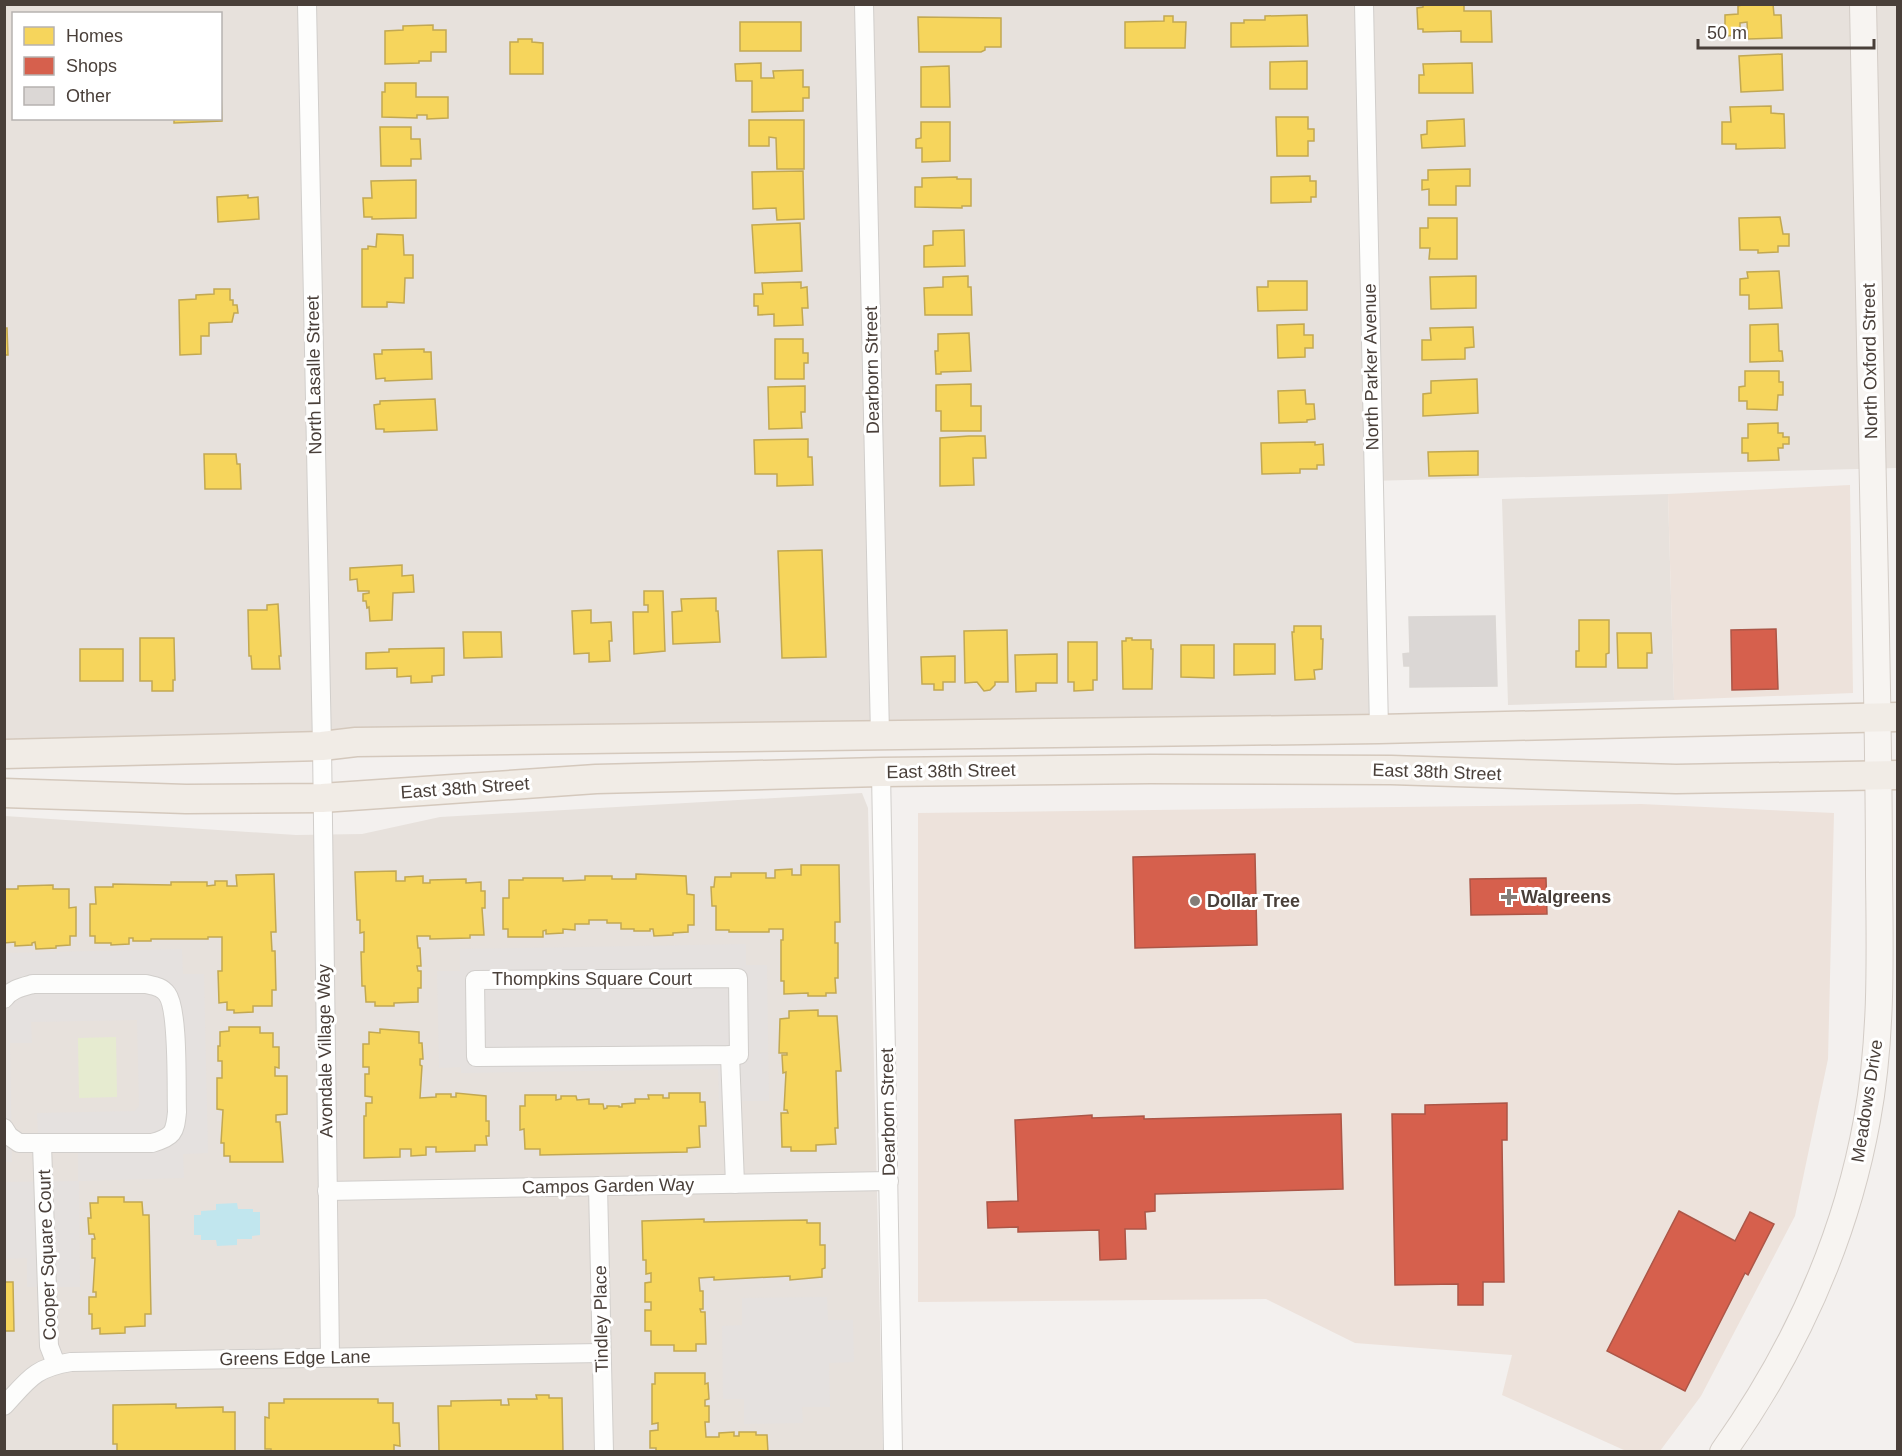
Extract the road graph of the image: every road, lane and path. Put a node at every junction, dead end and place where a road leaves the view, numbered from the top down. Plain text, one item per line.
1 (307, 4) edge
2 (864, 4) edge
3 (1364, 4) edge
4 (1863, 4) edge
5 (1888, 717) edge
6 (1378, 729) junction
7 (880, 735) junction
8 (322, 746) junction
9 (4, 754) edge
10 (881, 772) junction
11 (1888, 775) edge
12 (4, 793) edge
13 (322, 798) junction
14 (4, 999) edge
15 (730, 1055) junction
16 (4, 1128) edge
17 (42, 1144) junction
18 (889, 1181) junction
19 (735, 1184) junction
20 (598, 1186) junction
21 (327, 1191) junction
22 (602, 1353) junction
23 (330, 1357) junction
24 (56, 1364) junction
25 (4, 1406) edge
26 (604, 1452) edge
27 (893, 1452) edge
28 (1723, 1452) edge

1 - 8 street, North Lasalle Street
2 - 7 street, Dearborn Street
3 - 6 street, North Parker Avenue
4 - 5 street, North Oxford Street
5 - 6 main road, East 38th Street
5 - 11 street, Meadows Drive
6 - 7 main road, East 38th Street
7 - 8 main road, East 38th Street
8 - 9 main road, East 38th Street
8 - 13 street, Avondale Village Way
10 - 11 main road, East 38th Street
10 - 13 main road, East 38th Street
10 - 18 street, Dearborn Street
11 - 28 street, Meadows Drive
12 - 13 main road, East 38th Street
13 - 21 street, Avondale Village Way
14 - 17 street, Cooper Square Court
15 - 15 street, Thompkins Square Court
15 - 19 street, Thompkins Square Court
16 - 17 street, Cooper Square Court
17 - 24 street, Cooper Square Court
18 - 19 street, Campos Garden Way
18 - 27 street, Dearborn Street
19 - 20 street, Campos Garden Way
20 - 21 street, Campos Garden Way
20 - 22 street, Tindley Place
21 - 23 street, Avondale Village Way
22 - 23 street, Greens Edge Lane
22 - 26 street, Tindley Place
23 - 24 street, Greens Edge Lane
24 - 25 street, Greens Edge Lane

